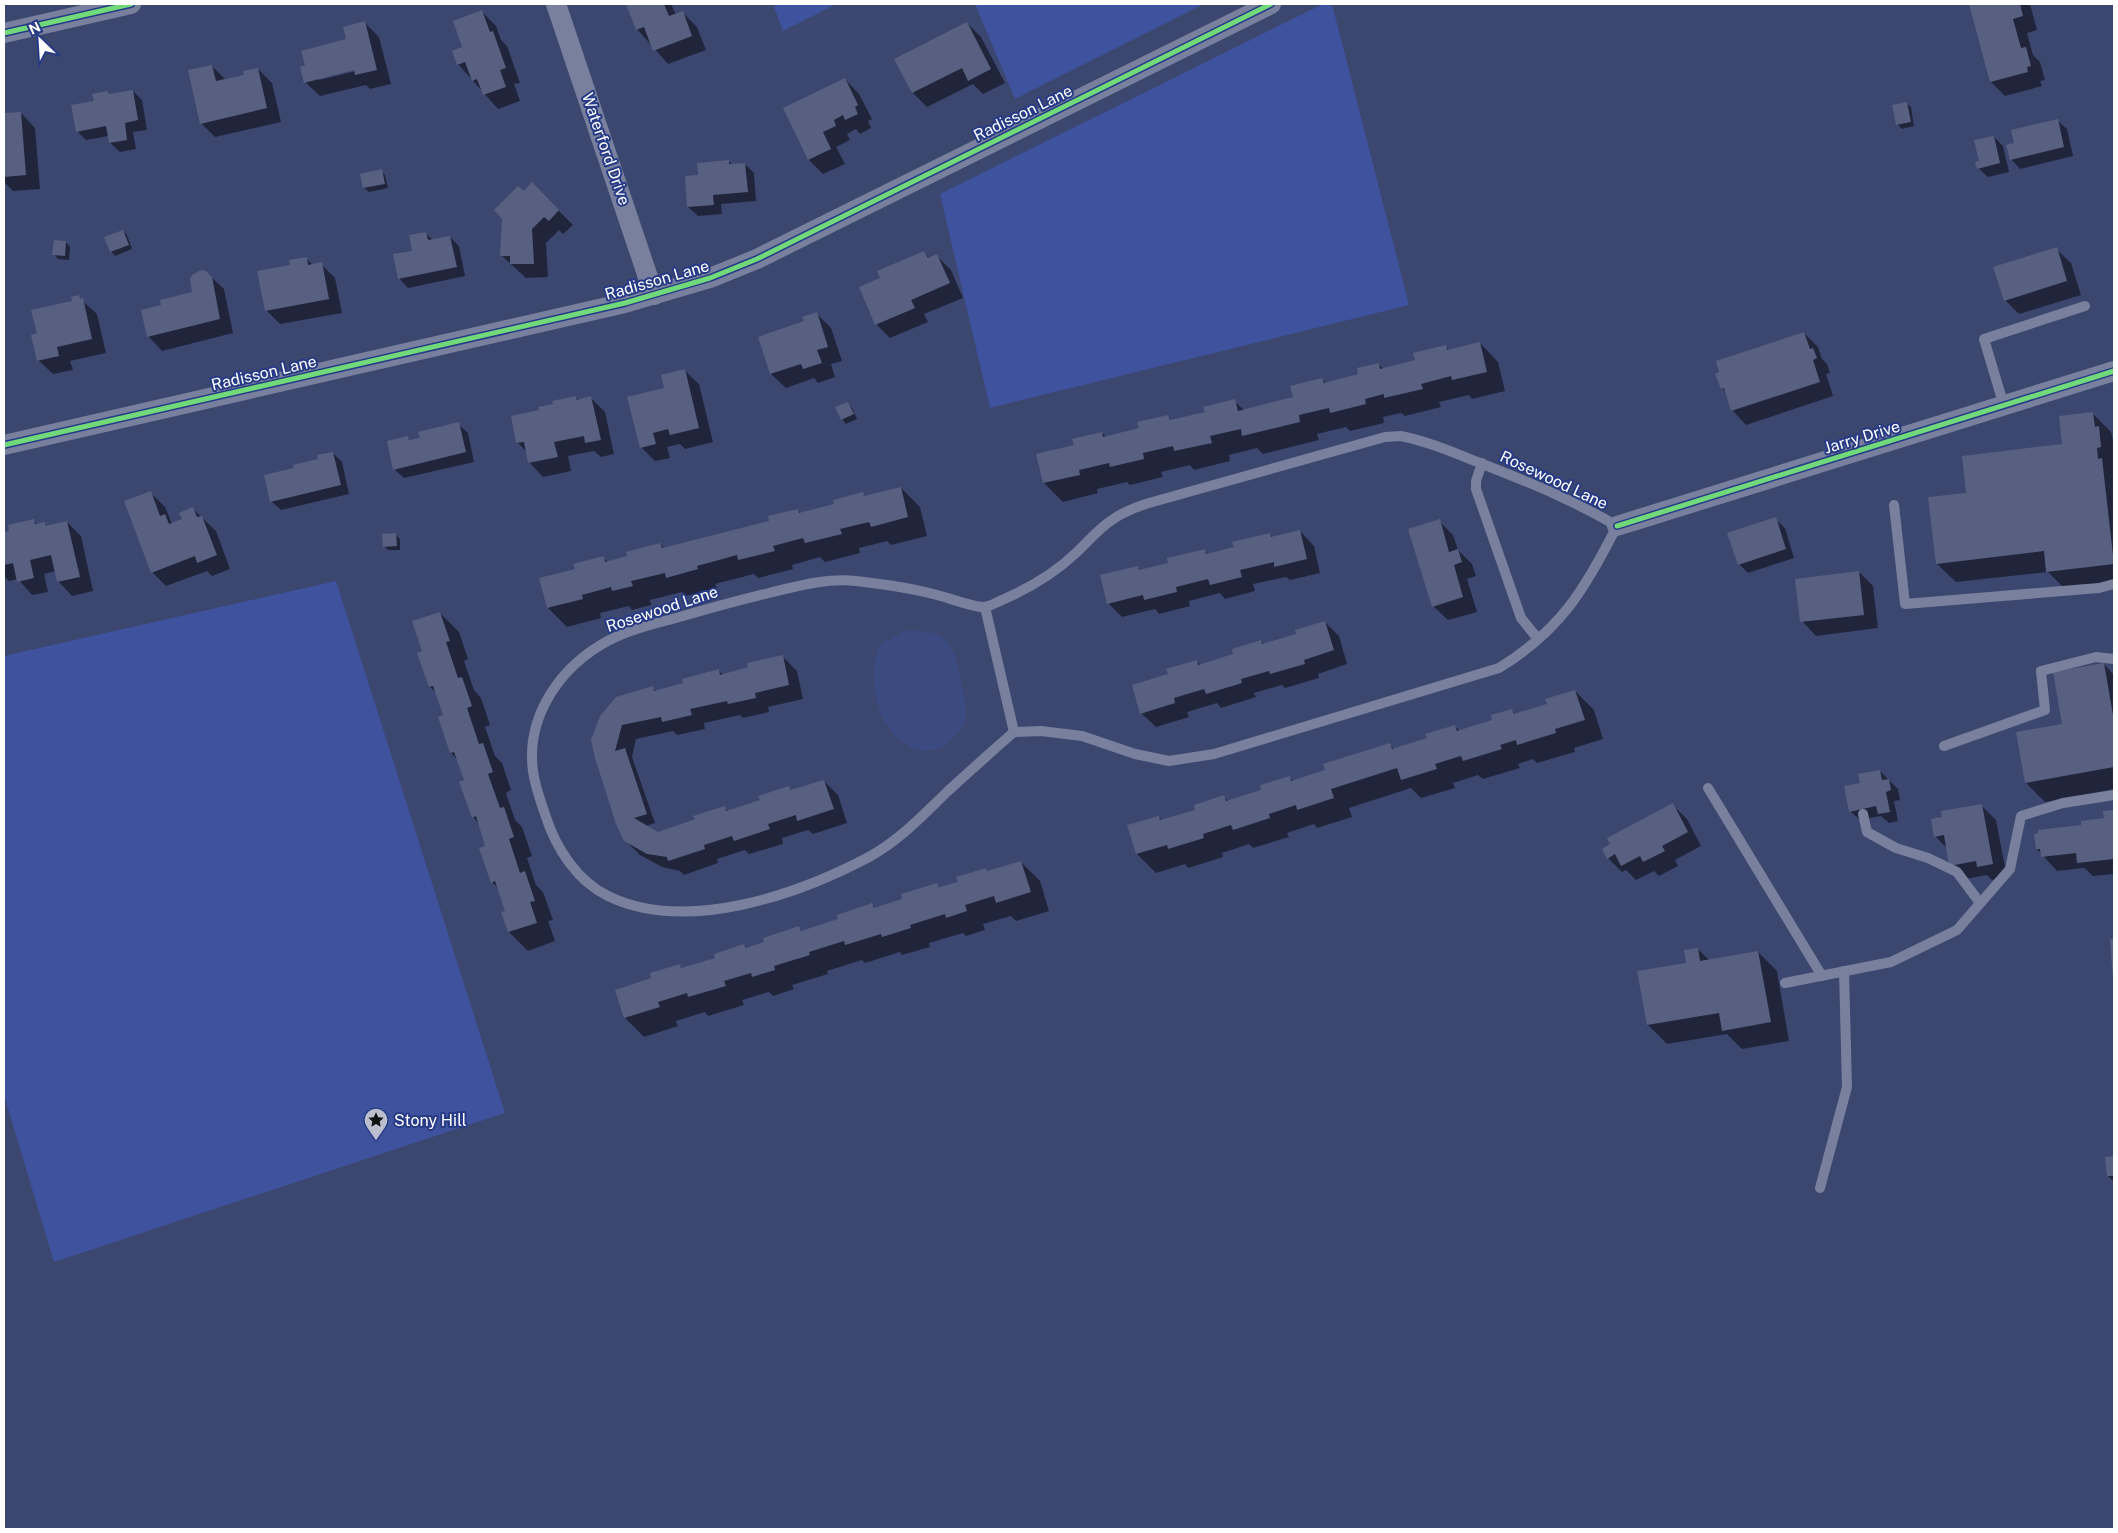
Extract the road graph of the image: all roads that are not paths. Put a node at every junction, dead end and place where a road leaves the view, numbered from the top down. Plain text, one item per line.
1 (131, 4) edge
2 (556, 4) edge
3 (1270, 4) edge
4 (4, 33) edge
5 (654, 295) junction
6 (2085, 306) dead end
7 (2114, 371) edge
8 (2004, 406) junction
9 (4, 445) edge
10 (1482, 464) junction
11 (1894, 505) dead end
12 (1618, 526) junction
13 (2114, 584) edge
14 (985, 607) junction
15 (1538, 639) junction
16 (2114, 659) edge
17 (1014, 732) junction
18 (1944, 746) dead end
19 (1708, 788) dead end
20 (2114, 795) edge
21 (1862, 814) dead end
22 (1980, 903) junction
23 (1844, 971) junction
24 (1822, 976) junction
25 (1785, 983) dead end
26 (1820, 1188) dead end

1 - 4 street
2 - 5 street, Waterford Drive
3 - 5 street, Radisson Lane
5 - 9 street, Radisson Lane
6 - 8 lane
7 - 8 street, Jarry Drive
8 - 12 street, Jarry Drive
10 - 12 lane, Rosewood Lane
10 - 14 lane, Rosewood Lane
10 - 15 lane
11 - 13 lane
12 - 15 lane, Rosewood Lane
14 - 17 lane
14 - 17 lane, Rosewood Lane
15 - 17 lane, Rosewood Lane
16 - 18 lane
19 - 24 lane
20 - 22 lane
21 - 22 lane
22 - 23 lane
23 - 24 lane
23 - 26 lane
24 - 25 lane

